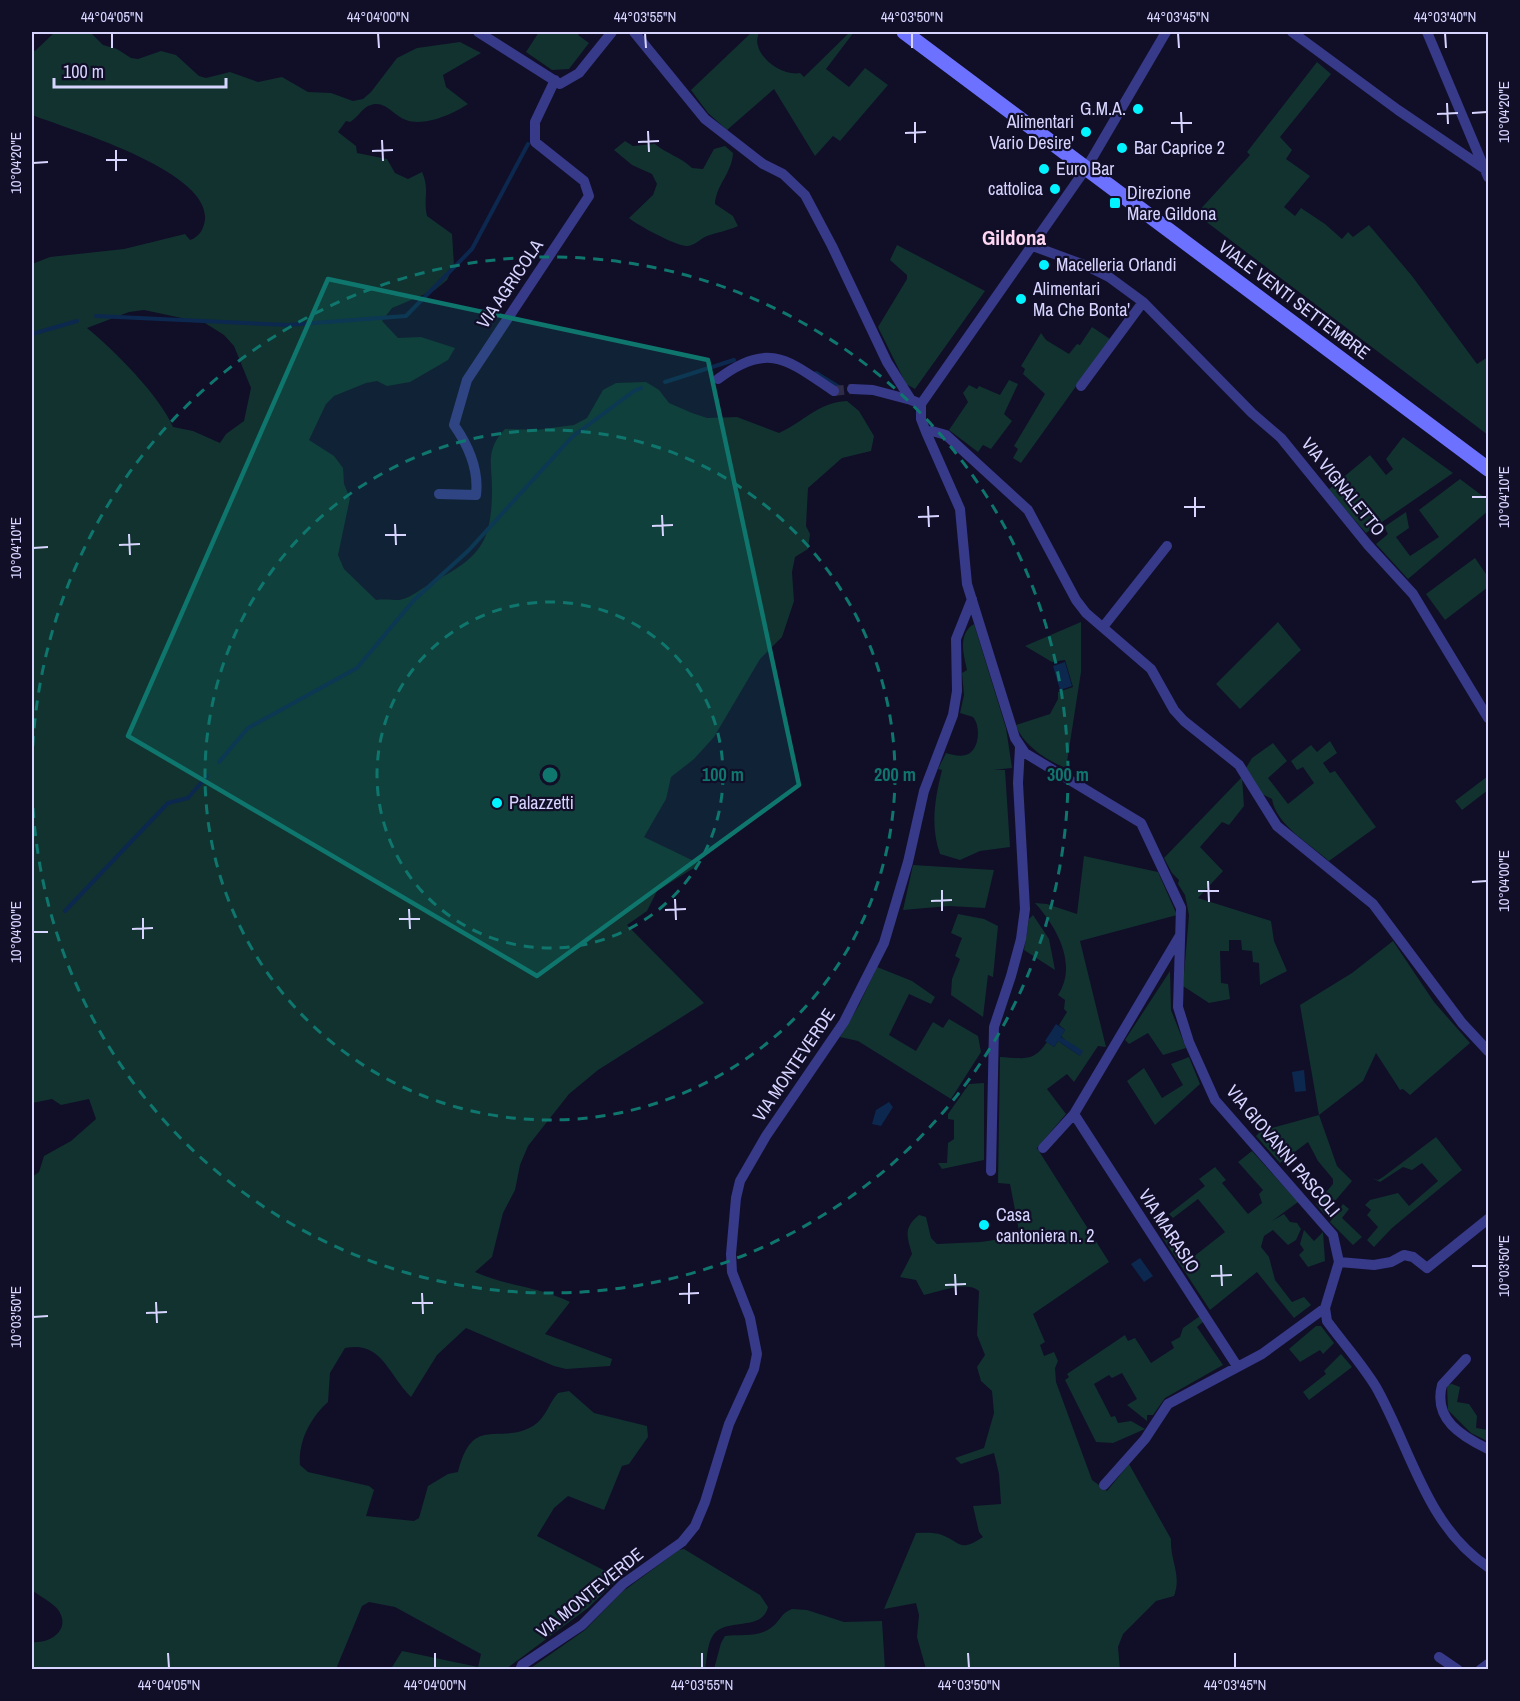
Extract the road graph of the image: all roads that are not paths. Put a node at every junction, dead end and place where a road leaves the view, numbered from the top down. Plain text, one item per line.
1 (478, 32) edge
2 (612, 32) edge
3 (634, 32) edge
4 (904, 32) edge
5 (1166, 32) edge
6 (1292, 32) edge
7 (1427, 32) edge
8 (555, 80) junction
9 (1087, 167) junction
10 (1486, 173) edge
11 (1030, 245) junction
12 (1143, 302) junction
13 (718, 379) dead end
14 (1081, 386) dead end
15 (852, 389) tunnel mouth
16 (834, 391) tunnel mouth
17 (916, 402) junction
18 (926, 432) junction
19 (1488, 469) edge
20 (439, 494) dead end
21 (1167, 546) dead end
22 (972, 599) junction
23 (1103, 627) junction
24 (1488, 718) edge
25 (1020, 746) junction
26 (1181, 934) junction
27 (1488, 1051) edge
28 (1074, 1114) junction
29 (1043, 1148) dead end
30 (991, 1171) dead end
31 (1487, 1220) edge
32 (1339, 1262) junction
33 (1325, 1308) junction
34 (1466, 1359) dead end
35 (1237, 1366) junction
36 (1488, 1449) edge
37 (1104, 1485) dead end
38 (1488, 1568) edge
39 (1439, 1657) dead end
40 (1488, 1664) edge
41 (520, 1670) edge
42 (1458, 1670) edge
43 (1480, 1670) edge

1 - 8 street
2 - 8 street
3 - 17 street
4 - 9 main road, VIALE VENTI SETTEMBRE
5 - 9 street
6 - 10 street
7 - 10 street
8 - 20 street, VIA AGRICOLA
9 - 11 street
9 - 19 main road, VIALE VENTI SETTEMBRE
11 - 12 street, VIA VIGNALETTO
11 - 17 street
12 - 14 street
12 - 24 street, VIA VIGNALETTO
13 - 16 street
15 - 17 street
17 - 18 street
18 - 22 street
18 - 23 street
21 - 23 street
22 - 25 street
22 - 41 street, VIA MONTEVERDE
23 - 27 street
25 - 26 street, VIA GIOVANNI PASCOLI
25 - 30 street
26 - 28 street
26 - 32 street, VIA GIOVANNI PASCOLI
28 - 29 street
28 - 35 street, VIA MARASIO
31 - 32 street
32 - 33 street
33 - 35 street
33 - 38 street
34 - 36 street
35 - 37 street
39 - 42 street
40 - 43 street

